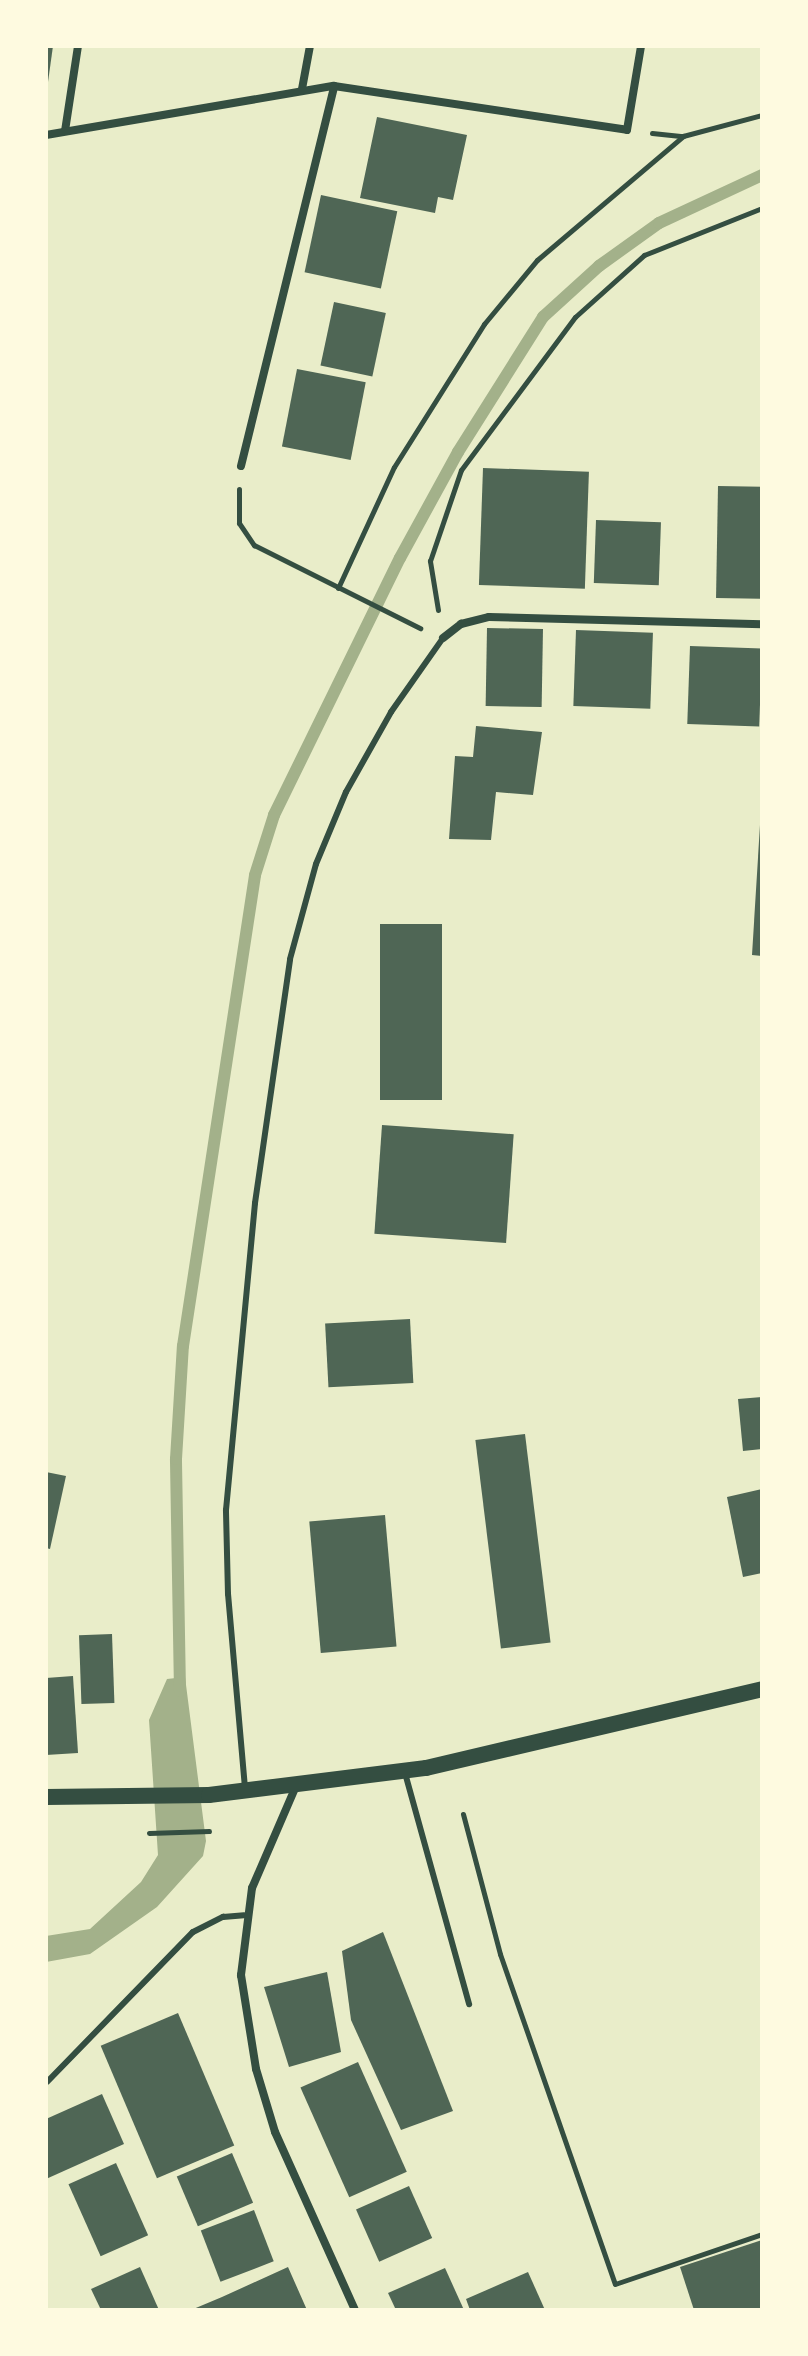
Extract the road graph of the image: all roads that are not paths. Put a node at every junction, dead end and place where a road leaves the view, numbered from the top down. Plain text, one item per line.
1 (78, 46) edge
2 (310, 46) edge
3 (641, 46) edge
4 (334, 86) junction
5 (302, 89) junction
6 (65, 131) junction
7 (46, 135) edge
8 (241, 466) road end
9 (762, 624) edge
10 (443, 638) joint
11 (762, 1689) edge
12 (404, 1771) junction
13 (296, 1786) junction
14 (245, 1792) junction
15 (46, 1797) edge
16 (244, 1915) junction
17 (469, 2004) dead end
18 (47, 2082) edge
19 (355, 2310) edge

1 - 6 street
2 - 5 street
3 - 4 street
4 - 5 street
4 - 8 street
5 - 6 street
6 - 7 street
9 - 10 street
10 - 14 lane
11 - 12 main road
12 - 13 main road
12 - 17 lane
13 - 14 main road
13 - 16 street
14 - 15 main road
16 - 18 lane
16 - 19 street

